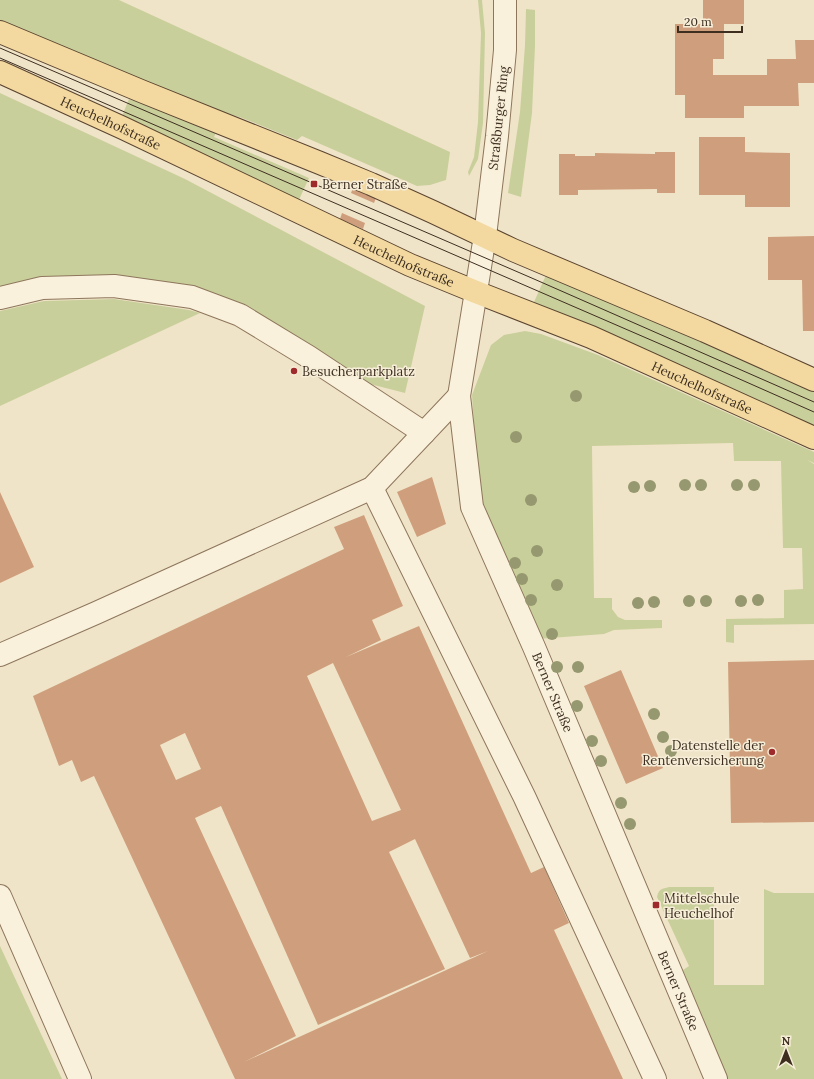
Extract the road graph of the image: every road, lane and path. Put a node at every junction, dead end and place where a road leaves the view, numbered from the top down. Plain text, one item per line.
1 (505, 0) edge
2 (0, 32) edge
3 (0, 72) edge
4 (485, 236) junction
5 (476, 292) junction
6 (0, 298) edge
7 (814, 380) edge
8 (459, 396) junction
9 (424, 432) junction
10 (814, 438) edge
11 (372, 488) junction
12 (0, 655) edge
13 (0, 896) edge
14 (80, 1079) edge
15 (655, 1079) edge
16 (716, 1079) edge

1 - 4 street, Straßburger Ring
2 - 4 main road
3 - 5 main road, Heuchelhofstraße
4 - 5 street, Straßburger Ring
4 - 7 main road
5 - 8 street, Berner Straße
5 - 10 main road, Heuchelhofstraße
6 - 9 street
8 - 9 street
8 - 16 street, Berner Straße
9 - 11 street
11 - 12 street
11 - 15 street
13 - 14 street

